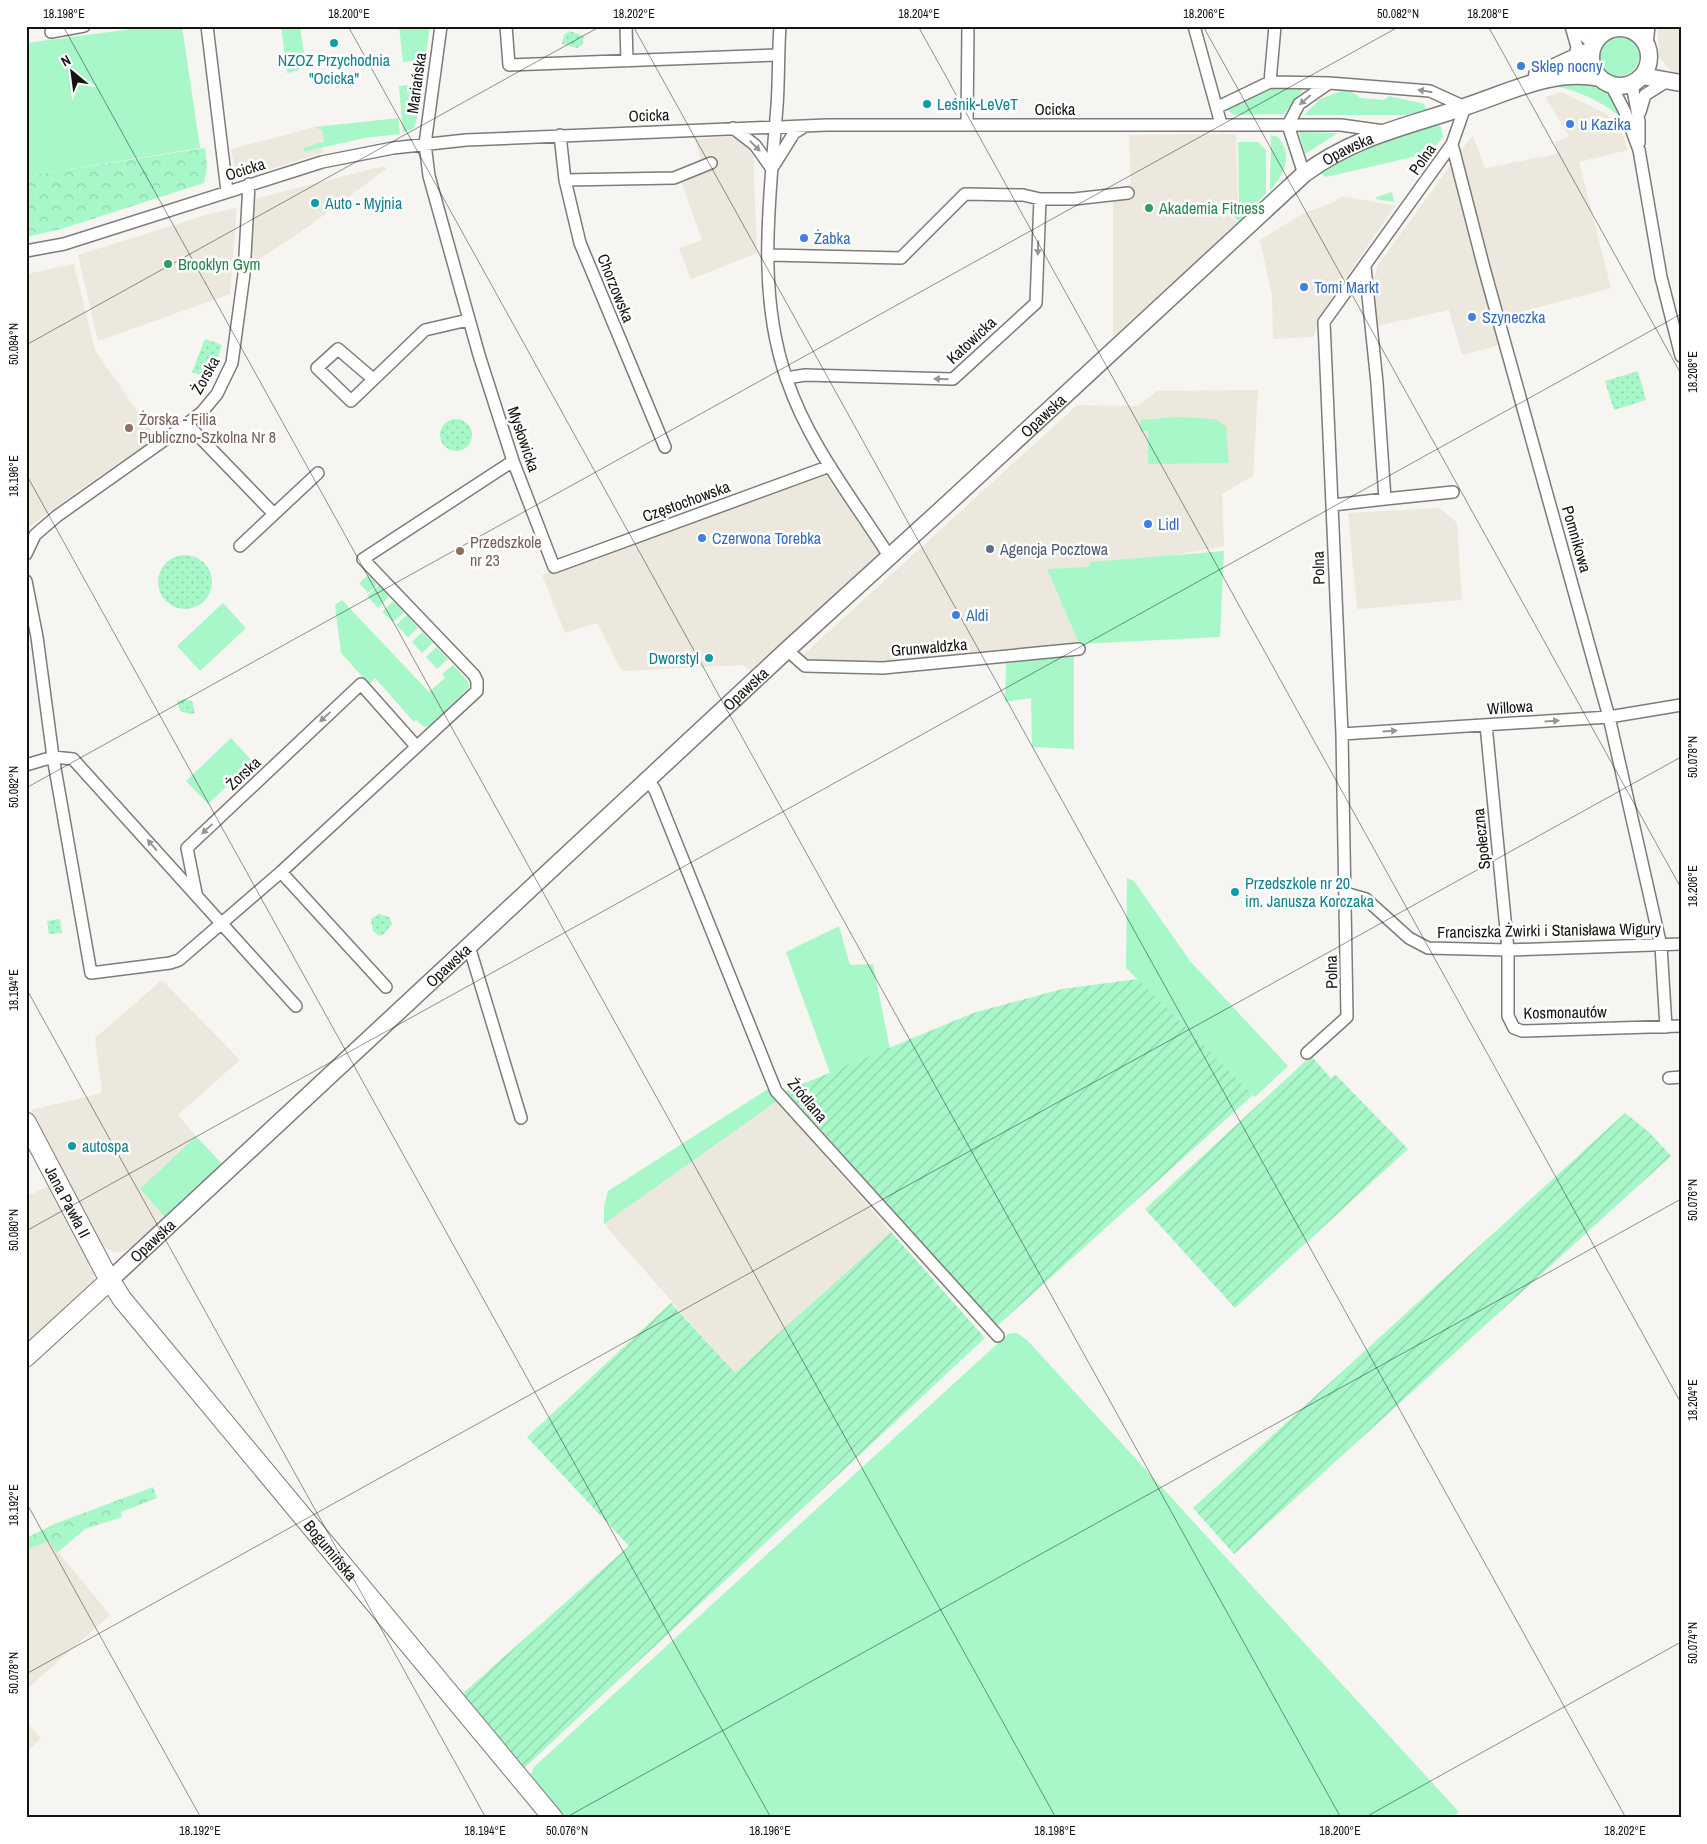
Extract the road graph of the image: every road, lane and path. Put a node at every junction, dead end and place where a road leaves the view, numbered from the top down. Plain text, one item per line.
1 (84, 26) edge
2 (207, 26) edge
3 (441, 26) edge
4 (506, 26) edge
5 (626, 26) edge
6 (780, 26) edge
7 (968, 26) edge
8 (1194, 26) edge
9 (1275, 26) edge
10 (1572, 26) edge
11 (1582, 26) edge
12 (1648, 26) edge
13 (1614, 28) edge
14 (51, 32) dead end
15 (1592, 47) junction
16 (1648, 52) junction
17 (778, 55) junction
18 (1575, 56) junction
19 (627, 61) junction
20 (1639, 78) junction
21 (1270, 82) junction
22 (1606, 82) junction
23 (1676, 82) edge
24 (1329, 83) junction
25 (1509, 91) junction
26 (1218, 107) junction
27 (1465, 107) junction
28 (1639, 121) junction
29 (1221, 124) junction
30 (806, 125) junction
31 (966, 125) junction
32 (1288, 125) junction
33 (775, 127) junction
34 (733, 128) junction
35 (1384, 131) junction
36 (560, 135) junction
37 (425, 144) junction
38 (1452, 144) junction
39 (1638, 150) junction
40 (711, 163) dead end
41 (772, 169) junction
42 (1304, 174) junction
43 (565, 180) junction
44 (249, 184) junction
45 (228, 192) junction
46 (1128, 193) dead end
47 (1040, 199) junction
48 (26, 251) edge
49 (769, 255) junction
50 (1365, 267) junction
51 (468, 320) junction
52 (1681, 356) edge
53 (786, 378) junction
54 (373, 379) junction
55 (187, 424) junction
56 (665, 447) dead end
57 (513, 461) junction
58 (830, 466) junction
59 (318, 473) dead end
60 (1453, 492) dead end
61 (1385, 499) junction
62 (1333, 505) junction
63 (274, 514) junction
64 (240, 546) dead end
65 (26, 554) edge
66 (889, 556) junction
67 (554, 567) joint
68 (26, 581) edge
69 (787, 650) junction
70 (1079, 650) dead end
71 (1681, 705) edge
72 (1609, 717) junction
73 (1486, 725) junction
74 (1342, 734) junction
75 (416, 746) junction
76 (53, 757) junction
77 (26, 765) edge
78 (648, 780) junction
79 (280, 872) junction
80 (1346, 892) junction
81 (196, 895) junction
82 (222, 924) junction
83 (1681, 944) edge
84 (469, 946) junction
85 (1662, 946) junction
86 (1508, 950) junction
87 (386, 988) dead end
88 (296, 1006) dead end
89 (1681, 1026) edge
90 (1666, 1027) junction
91 (1307, 1054) dead end
92 (1681, 1077) edge
93 (1669, 1078) dead end
94 (521, 1118) dead end
95 (26, 1122) edge
96 (110, 1280) junction
97 (998, 1336) dead end
98 (26, 1357) edge
99 (553, 1818) edge

1 - 14 street
2 - 45 street
3 - 37 street, Mariańska
4 - 19 street
5 - 19 street
6 - 17 street
7 - 31 street
8 - 26 street
9 - 21 street
10 - 15 street
10 - 18 street
11 - 13 street
12 - 16 street
13 - 15 main road
13 - 16 main road
15 - 18 main road, Opawska
15 - 22 main road
16 - 20 main road
16 - 23 main road
17 - 19 street
17 - 33 street
18 - 25 main road, Opawska
20 - 22 main road
20 - 23 main road
20 - 28 street
21 - 24 street
21 - 26 street
22 - 25 main road, Opawska
22 - 39 street
23 - 28 street
27 -> 24 street
24 -> 32 street
25 - 27 main road, Opawska
26 - 29 street
27 - 35 main road, Opawska
27 - 38 street, Polna
28 - 39 street
29 - 31 street, Ocicka
29 - 32 street, Ocicka
30 - 31 street, Ocicka
30 - 33 street, Ocicka
30 - 41 street
32 - 35 street, Ocicka
32 - 42 street
33 - 34 street, Ocicka
33 - 41 street
34 - 36 street, Ocicka
34 -> 41 street
35 - 42 main road, Opawska
36 - 37 street, Ocicka
36 - 43 street, Chorzowska
37 - 44 street, Ocicka
37 - 51 street, Mysłowicka
38 - 50 street, Polna
38 - 72 street, Pomnikowa
39 - 52 street
40 - 43 street
41 - 49 street
42 - 66 main road, Opawska
43 - 56 street, Chorzowska
44 - 45 street, Ocicka
44 - 55 street, Żorska
45 - 48 street, Ocicka
46 - 47 street
47 - 49 street
47 -> 53 street, Katowicka
49 - 53 street
50 - 61 street
50 - 62 street, Polna
51 - 54 street
51 - 57 street, Mysłowicka
53 - 58 street
54 - 54 street
55 - 63 street
55 - 65 street, Żorska
57 - 67 street, Mysłowicka
57 - 75 street
58 - 66 street
58 - 67 street, Częstochowska
59 - 63 street
60 - 61 street
61 - 62 street
62 - 74 street, Polna
63 - 64 street
66 - 69 main road, Opawska
68 - 76 street
69 - 70 street, Grunwaldzka
69 - 78 main road, Opawska
71 - 72 street, Willowa
73 -> 72 street, Willowa
72 - 85 street, Pomnikowa
74 -> 73 street, Willowa
73 - 86 street, Społeczna
74 - 80 street, Polna
75 - 79 street
75 -> 81 street, Żorska
76 - 77 street
81 -> 76 street
76 - 82 street
78 - 84 main road, Opawska
78 - 97 street, Źródlana
79 - 82 street
79 - 87 street
80 - 86 street, Franciszka Żwirki i Stanisława Wigury
80 - 91 street, Polna
81 - 82 street
82 - 88 street
83 - 85 street, Franciszka Żwirki i Stanisława Wigury
84 - 94 street
84 - 96 main road, Opawska
85 - 86 street, Franciszka Żwirki i Stanisława Wigury
85 - 90 street
86 - 90 street, Kosmonautów
89 - 90 street, Kosmonautów
92 - 93 street
95 - 96 main road, Jana Pawła II
96 - 98 main road, Opawska
96 - 99 main road, Bogumińska

